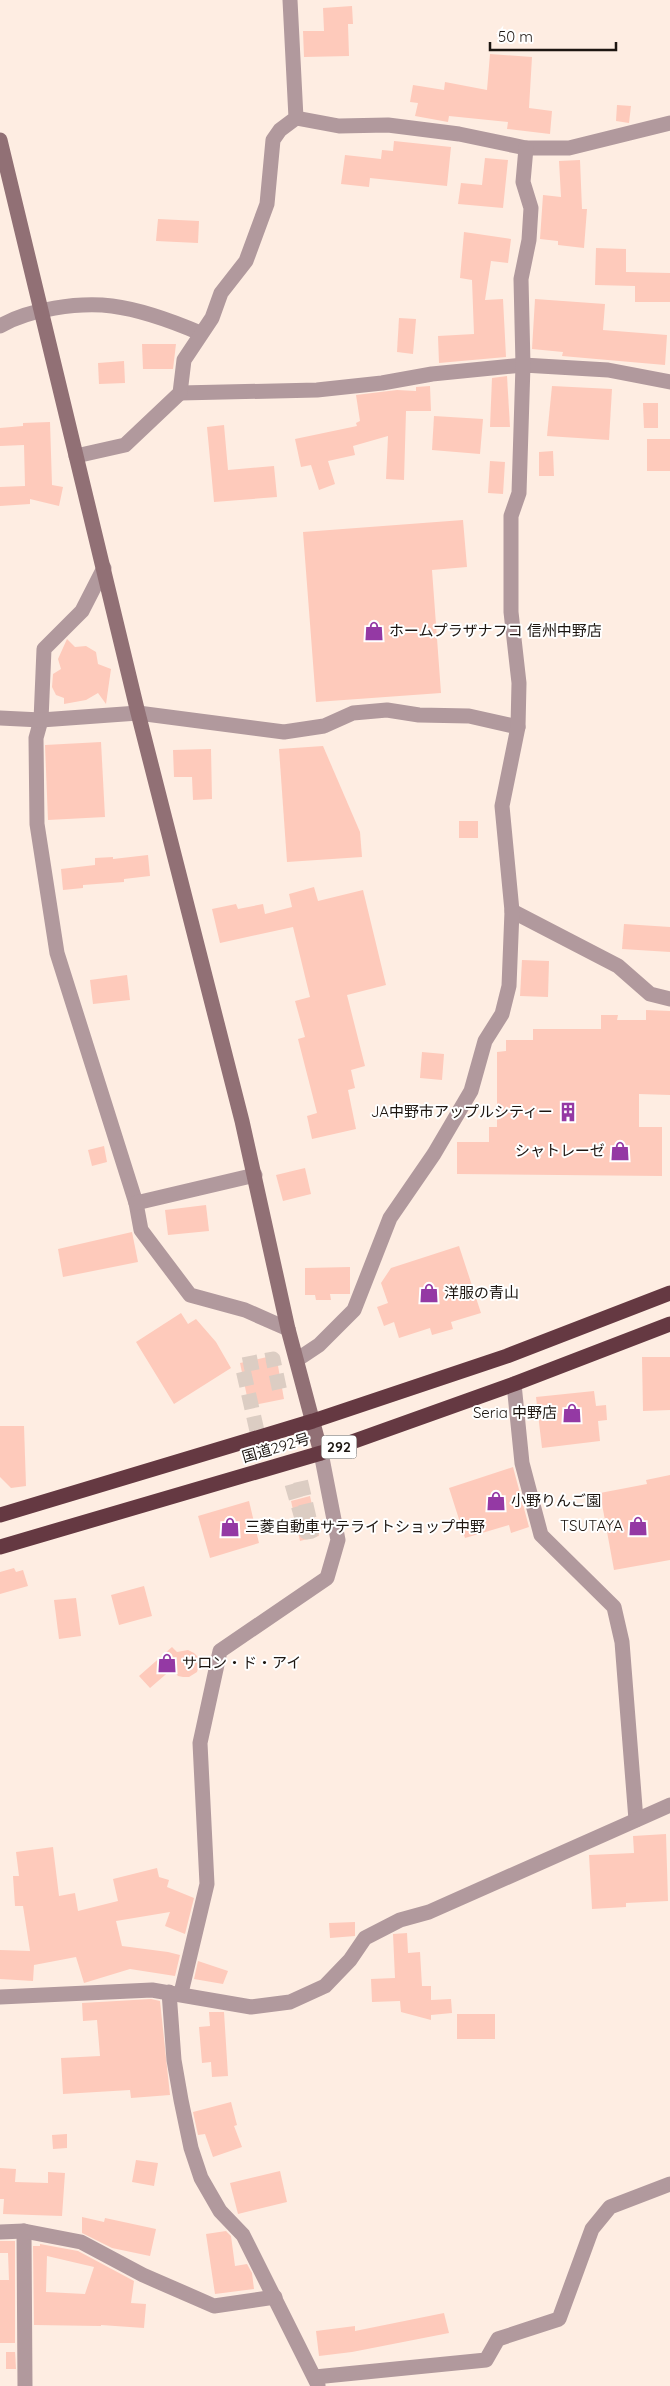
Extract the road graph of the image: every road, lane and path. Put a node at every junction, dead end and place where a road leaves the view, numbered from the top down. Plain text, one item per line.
1 (290, 0) edge
2 (296, 118) junction
3 (670, 124) edge
4 (0, 140) edge
5 (526, 148) junction
6 (42, 310) junction
7 (0, 326) edge
8 (200, 333) junction
9 (523, 365) junction
10 (670, 382) edge
11 (180, 393) junction
12 (76, 456) junction
13 (104, 568) junction
14 (138, 713) junction
15 (0, 718) edge
16 (41, 720) junction
17 (518, 727) junction
18 (512, 911) junction
19 (670, 999) edge
20 (254, 1175) junction
21 (136, 1203) junction
22 (670, 1293) edge
23 (670, 1324) edge
24 (288, 1329) junction
25 (298, 1360) junction
26 (514, 1384) junction
27 (313, 1421) junction
28 (321, 1453) junction
29 (0, 1515) edge
30 (0, 1547) edge
31 (670, 1805) edge
32 (636, 1820) junction
33 (175, 1992) junction
34 (0, 1997) edge
35 (670, 2184) edge
36 (24, 2231) junction
37 (0, 2232) edge
38 (275, 2296) junction
39 (317, 2381) edge
40 (25, 2386) edge

1 - 2 street
2 - 5 street
2 - 8 street
3 - 5 street
4 - 6 street
5 - 9 street
6 - 7 street
6 - 8 street
6 - 12 street
8 - 11 street
9 - 10 street
9 - 11 street
9 - 17 street
11 - 12 street
12 - 13 street
13 - 14 street
13 - 16 street
14 - 16 street
14 - 17 street
14 - 20 street
15 - 16 street
16 - 21 street
17 - 18 street
18 - 19 street
18 - 25 street
20 - 21 street
20 - 24 street
21 - 24 street
22 - 27 highway, 国道292号 / 292
23 - 26 highway, 国道292号 / 292
24 - 25 street
25 - 27 street
26 - 28 highway, 国道292号 / 292
26 - 32 street
27 - 28 street
27 - 29 highway, 国道292号 / 292
28 - 30 highway, 国道292号 / 292
28 - 33 street
31 - 32 street
32 - 33 street
33 - 34 street
33 - 38 street
35 - 39 street
36 - 37 street
36 - 38 street
36 - 40 street
38 - 39 street

